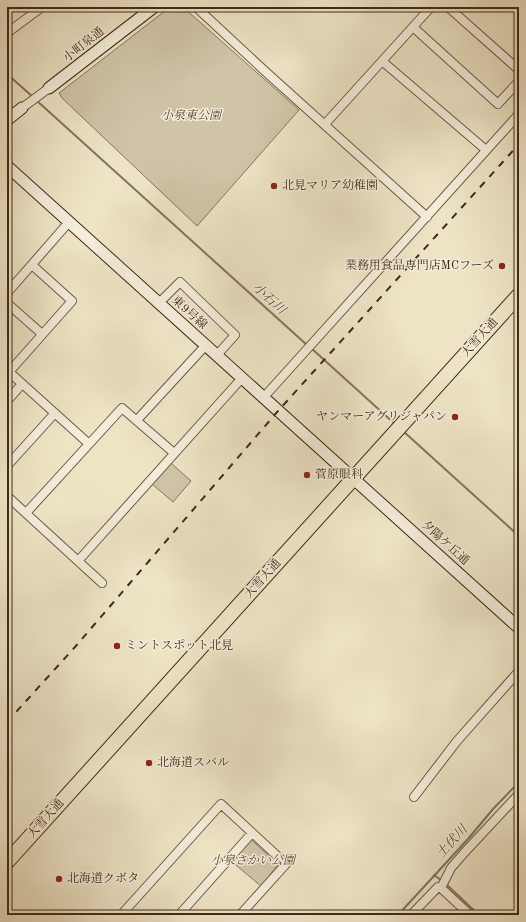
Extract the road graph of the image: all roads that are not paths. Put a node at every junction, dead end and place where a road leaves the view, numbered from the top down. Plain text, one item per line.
1 (42, 7) edge
2 (154, 7) edge
3 (196, 7) edge
4 (431, 7) edge
5 (448, 7) edge
6 (413, 27) junction
7 (7, 34) edge
8 (382, 61) junction
9 (519, 70) edge
10 (519, 82) edge
11 (49, 88) joint
12 (22, 108) joint
13 (519, 114) edge
14 (7, 120) edge
15 (325, 124) junction
16 (486, 150) junction
17 (7, 166) edge
18 (427, 217) junction
19 (70, 222) junction
20 (32, 265) junction
21 (7, 293) edge
22 (519, 295) edge
23 (7, 303) edge
24 (159, 303) junction
25 (42, 334) junction
26 (206, 345) junction
27 (217, 355) junction
28 (8, 371) edge
29 (242, 378) junction
30 (22, 384) junction
31 (264, 397) junction
32 (7, 401) edge
33 (54, 413) junction
34 (137, 420) junction
35 (88, 443) junction
36 (174, 453) junction
37 (7, 466) edge
38 (354, 479) junction
39 (7, 496) edge
40 (26, 513) junction
41 (78, 561) junction
42 (102, 584) dead end
43 (519, 628) edge
44 (519, 671) edge
45 (519, 794) edge
46 (414, 797) dead end
47 (252, 833) junction
48 (7, 862) edge
49 (441, 888) junction
50 (121, 915) edge
51 (180, 915) edge
52 (240, 915) edge
53 (411, 915) edge
54 (470, 915) edge

1 - 7 street
2 - 11 street, 小町泉通
3 - 15 street
4 - 6 street
5 - 9 street
6 - 8 street
6 - 10 street
8 - 15 street
8 - 16 street
11 - 12 street
12 - 14 street
13 - 16 street
15 - 18 street
16 - 18 street
17 - 19 street, 東9号線
18 - 31 street
19 - 20 street
19 - 24 street, 東9号線
20 - 21 street
20 - 25 street
22 - 38 highway, 大雪大通
23 - 25 street
24 - 26 street, 東9号線
24 - 27 street
25 - 28 street
26 - 27 street, 東9号線
26 - 34 street
27 - 29 street, 東9号線
28 - 30 street
29 - 31 street, 東9号線
29 - 36 street
30 - 32 street
30 - 33 street
31 - 38 street, 東9号線
33 - 35 street
33 - 37 street
34 - 35 street
34 - 36 street
35 - 40 street
36 - 41 street
38 - 43 street, 夕陽ケ丘通
38 - 48 highway, 大雪大通
39 - 40 street
40 - 41 street
41 - 42 street
44 - 46 street
45 - 49 street
47 - 50 street
47 - 51 street
47 - 52 street
49 - 53 street
49 - 54 street

